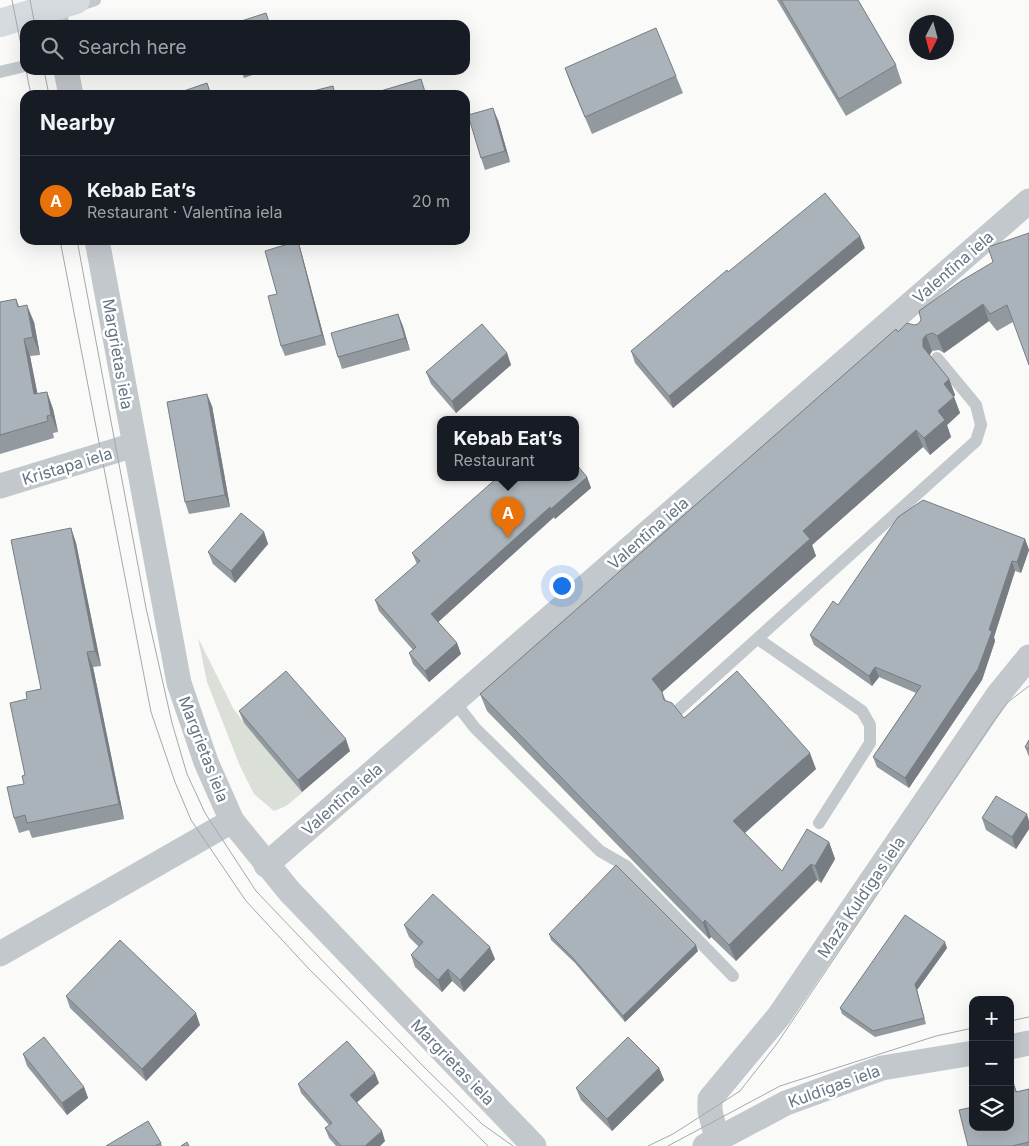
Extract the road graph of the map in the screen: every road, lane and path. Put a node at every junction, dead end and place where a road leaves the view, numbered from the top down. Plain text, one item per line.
1 (95, 0) edge
2 (60, 9) edge
3 (0, 23) edge
4 (20, 67) edge
5 (0, 72) edge
6 (67, 75) edge
7 (70, 90) edge
8 (1029, 201) edge
9 (98, 245) edge
10 (938, 358) edge
11 (134, 445) junction
12 (0, 486) edge
13 (758, 639) junction
14 (1029, 657) edge
15 (454, 701) junction
16 (676, 712) edge
17 (232, 821) junction
18 (819, 823) dead end
19 (266, 865) junction
20 (0, 954) edge
21 (733, 976) dead end
22 (1029, 1043) edge
23 (1014, 1045) edge
24 (969, 1054) edge
25 (711, 1143) edge
26 (534, 1146) edge

1 - 2 lane
2 - 3 main road
4 - 5 lane
6 - 7 street
8 - 15 street, Valentīna iela
9 - 11 street, Margrietas iela
10 - 13 lane
11 - 12 street, Kristapa iela
11 - 17 street, Margrietas iela
13 - 16 lane
13 - 18 lane
14 - 25 street, Mazā Kuldīgas iela
15 - 19 street, Valentīna iela
15 - 21 lane
17 - 19 street, Margrietas iela
17 - 20 street
19 - 26 street, Margrietas iela
22 - 23 street
24 - 25 street, Kuldīgas iela

